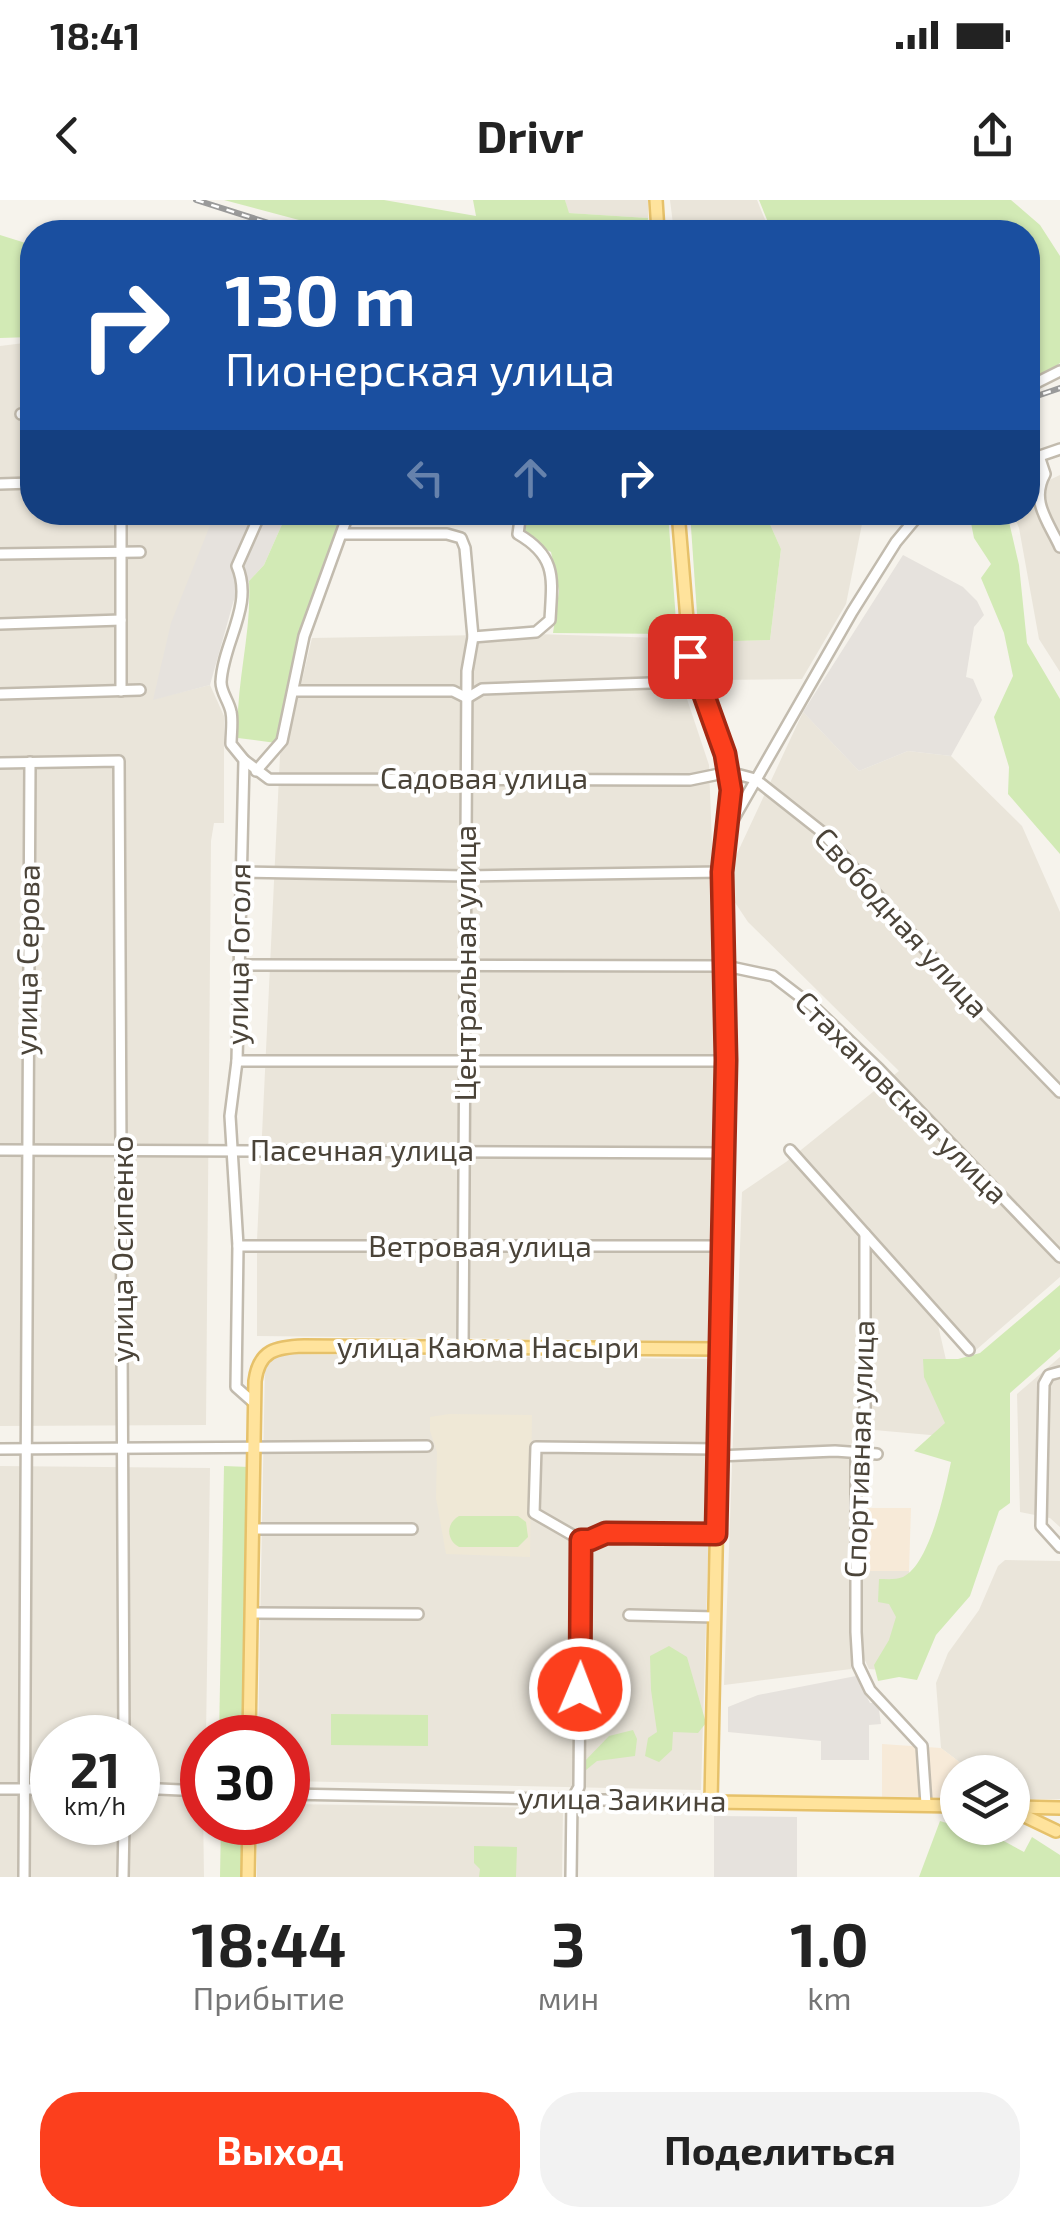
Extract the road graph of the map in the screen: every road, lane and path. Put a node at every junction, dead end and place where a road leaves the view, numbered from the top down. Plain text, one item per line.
1 (1040, 459) edge
2 (1040, 483) edge
3 (1040, 502) edge
4 (121, 525) edge
5 (255, 525) edge
6 (346, 525) edge
7 (519, 525) edge
8 (679, 525) edge
9 (910, 525) edge
10 (344, 534) junction
11 (1060, 546) edge
12 (121, 551) junction
13 (140, 552) dead end
14 (0, 554) edge
15 (121, 620) junction
16 (0, 624) edge
17 (473, 638) junction
18 (695, 677) junction
19 (140, 690) dead end
20 (121, 691) junction
21 (294, 691) junction
22 (0, 694) edge
23 (467, 698) junction
24 (244, 760) junction
25 (0, 762) edge
26 (30, 762) junction
27 (256, 771) junction
28 (729, 772) junction
29 (755, 779) junction
30 (467, 781) junction
31 (726, 833) junction
32 (240, 872) junction
33 (722, 872) junction
34 (466, 876) junction
35 (238, 965) junction
36 (726, 966) junction
37 (466, 968) junction
38 (726, 1060) junction
39 (237, 1061) junction
40 (466, 1062) junction
41 (1060, 1092) edge
42 (0, 1150) edge
43 (26, 1150) junction
44 (122, 1150) junction
45 (790, 1150) dead end
46 (232, 1151) junction
47 (466, 1152) junction
48 (724, 1153) junction
49 (864, 1234) junction
50 (238, 1246) junction
51 (722, 1246) junction
52 (465, 1248) junction
53 (1060, 1258) edge
54 (463, 1349) junction
55 (720, 1349) junction
56 (969, 1350) dead end
57 (260, 1359) joint
58 (1060, 1372) edge
59 (254, 1403) junction
60 (427, 1446) dead end
61 (252, 1447) junction
62 (0, 1448) edge
63 (124, 1448) junction
64 (24, 1449) junction
65 (718, 1453) junction
66 (857, 1453) junction
67 (877, 1454) dead end
68 (252, 1529) junction
69 (412, 1529) dead end
70 (716, 1534) junction
71 (581, 1540) junction
72 (1060, 1547) edge
73 (251, 1613) junction
74 (418, 1614) dead end
75 (629, 1615) dead end
76 (715, 1617) junction
77 (124, 1715) edge
78 (250, 1715) edge
79 (0, 1789) edge
80 (24, 1789) junction
81 (30, 1789) edge
82 (310, 1794) edge
83 (572, 1800) junction
84 (711, 1802) junction
85 (926, 1804) junction
86 (940, 1805) edge
87 (1030, 1809) edge
88 (1060, 1810) edge
89 (1030, 1818) edge
90 (1058, 1833) edge
91 (124, 1845) edge
92 (248, 1845) edge
93 (24, 1877) edge
94 (123, 1877) edge
95 (248, 1877) edge
96 (571, 1877) edge

1 - 2 street
3 - 11 street
4 - 12 street
5 - 24 street, улица Гоголя
6 - 10 street
7 - 17 street
8 - 18 main road
9 - 29 street
10 - 17 street, Центральная улица
10 - 21 street
12 - 13 street
12 - 14 street
12 - 15 street
15 - 16 street
15 - 20 street
17 - 23 street, Центральная улица
18 - 23 street
18 - 28 main road
19 - 20 street
20 - 22 street
21 - 23 street
21 - 27 street
23 - 30 street, Центральная улица
24 - 27 street
24 - 32 street, улица Гоголя
25 - 26 street
26 - 43 street, улица Серова
26 - 44 street, улица Осипенко
27 - 30 street, Садовая улица
28 - 29 street, Свободная улица
28 - 30 street, Садовая улица
28 - 31 main road
29 - 31 street
29 - 41 street, Свободная улица
30 - 34 street, Центральная улица
31 - 33 main road
32 - 34 street
32 - 35 street, улица Гоголя
33 - 34 street
33 - 36 main road
34 - 37 street, Центральная улица
35 - 37 street, Стахановская улица
35 - 39 street, улица Гоголя
36 - 37 street, Стахановская улица
36 - 38 main road
36 - 53 street, Стахановская улица
37 - 40 street, Центральная улица
38 - 40 street
38 - 48 main road
39 - 40 street
39 - 46 street, улица Гоголя
40 - 47 street, Центральная улица
42 - 43 street, Пасечная улица
43 - 44 street, Пасечная улица
43 - 64 street, улица Серова
44 - 46 street, Пасечная улица
44 - 63 street, улица Осипенко
45 - 49 street
46 - 47 street, Пасечная улица
46 - 50 street, улица Гоголя
47 - 48 street, Пасечная улица
47 - 52 street, Центральная улица
48 - 51 main road
49 - 56 street
49 - 66 street, Спортивная улица
50 - 52 street, Ветровая улица
50 - 59 street, улица Гоголя
51 - 52 street, Ветровая улица
51 - 55 main road
52 - 54 street, Центральная улица
54 - 55 main road, улица Каюма Насыри
54 - 57 main road, улица Каюма Насыри
55 - 65 main road
57 - 59 main road, улица Гоголя
58 - 72 street
59 - 61 main road, улица Гоголя
60 - 61 street
61 - 63 street
61 - 68 main road, улица Гоголя
62 - 64 street
63 - 64 street
63 - 77 street, улица Осипенко
64 - 80 street, улица Серова
65 - 66 street
65 - 70 main road
65 - 71 street
66 - 67 street
66 - 85 street, Спортивная улица
68 - 69 street
68 - 73 main road, улица Гоголя
70 - 71 street
70 - 76 main road
71 - 83 street
73 - 74 street
73 - 78 main road, улица Гоголя
75 - 76 street
76 - 84 main road
79 - 80 street
80 - 81 street
80 - 93 street, улица Серова
82 - 83 street, улица Заикина
83 - 84 street, улица Заикина
83 - 96 street
84 - 85 main road, улица Заикина
85 - 86 main road, улица Заикина
87 - 88 main road
88 - 90 main road
89 - 90 main road
91 - 94 street
92 - 95 main road

